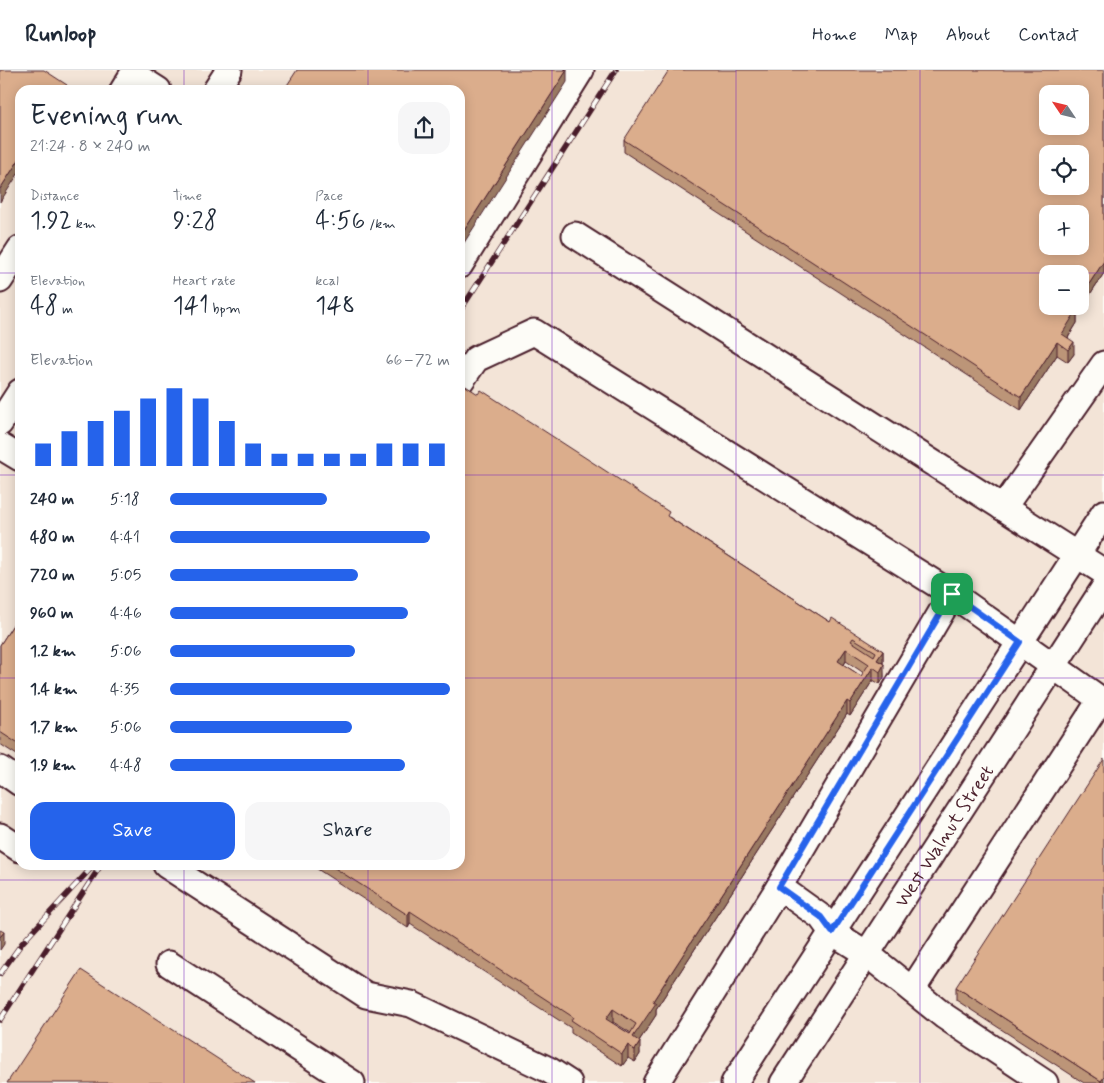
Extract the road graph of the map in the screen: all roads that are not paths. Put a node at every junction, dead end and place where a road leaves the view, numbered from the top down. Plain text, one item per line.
1 (229, 70) edge
2 (581, 70) edge
3 (129, 78) edge
4 (146, 85) edge
5 (219, 85) edge
6 (575, 236) dead end
7 (15, 257) edge
8 (465, 257) edge
9 (0, 280) edge
10 (1104, 364) edge
11 (465, 375) edge
12 (15, 400) edge
13 (0, 423) edge
14 (0, 446) edge
15 (15, 455) edge
16 (1003, 508) junction
17 (1104, 512) edge
18 (1077, 555) junction
19 (1104, 572) edge
20 (1104, 588) edge
21 (952, 594) junction
22 (1020, 642) junction
23 (1053, 665) junction
24 (1102, 701) edge
25 (0, 769) edge
26 (15, 780) edge
27 (0, 836) edge
28 (15, 846) edge
29 (174, 870) edge
30 (779, 887) junction
31 (832, 932) junction
32 (866, 954) junction
33 (169, 964) dead end
34 (912, 990) junction
35 (352, 1083) edge
36 (570, 1083) edge
37 (656, 1083) edge
38 (734, 1083) edge
39 (783, 1083) edge
40 (1045, 1083) edge

1 - 5 street
2 - 8 street
3 - 4 street
6 - 16 street
7 - 9 street
10 - 16 street
11 - 21 street
12 - 13 street
14 - 15 street
16 - 18 street
17 - 18 street
18 - 19 street
18 - 22 street
20 - 23 street, West Walnut Street
21 - 22 street
21 - 30 street
22 - 23 street
22 - 31 street
23 - 24 street
23 - 32 street, West Walnut Street
24 - 34 street
25 - 26 street
27 - 28 street
29 - 36 street
30 - 31 street
30 - 37 street
31 - 32 street
31 - 38 street
32 - 34 street
32 - 39 street, West Walnut Street
33 - 35 street
34 - 40 street

